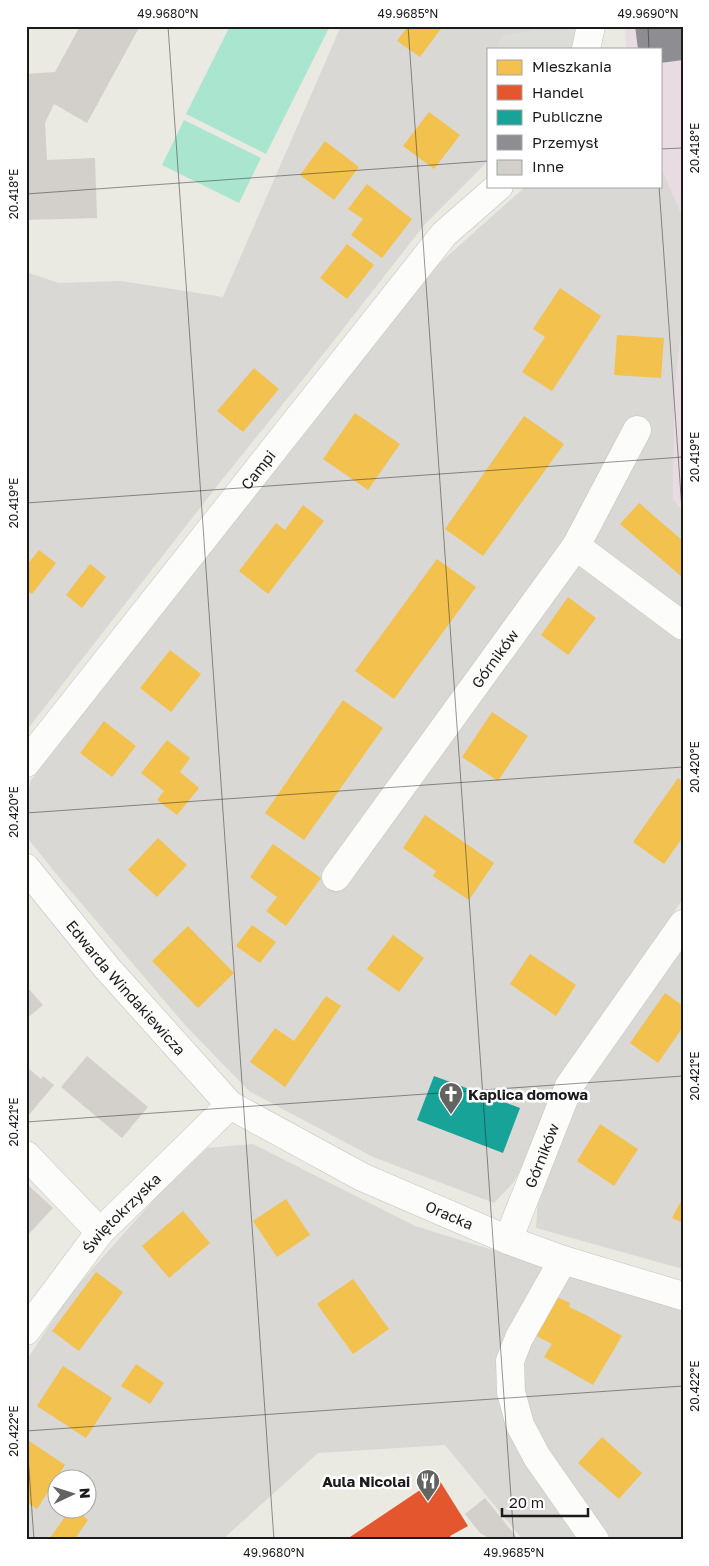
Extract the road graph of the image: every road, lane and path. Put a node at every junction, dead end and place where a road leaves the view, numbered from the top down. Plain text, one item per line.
1 (591, 26) edge
2 (586, 48) edge
3 (497, 188) edge
4 (637, 430) dead end
5 (576, 546) junction
6 (683, 626) edge
7 (26, 763) edge
8 (26, 868) edge
9 (336, 877) dead end
10 (683, 924) edge
11 (230, 1105) junction
12 (26, 1155) edge
13 (100, 1232) junction
14 (508, 1240) junction
15 (563, 1260) junction
16 (683, 1296) edge
17 (26, 1331) edge
18 (595, 1540) edge

1 - 2 street
3 - 7 street, Campi
4 - 5 street, Górników
5 - 6 street
5 - 9 street, Górników
8 - 11 street, Edwarda Windakiewicza
10 - 14 street, Górników
11 - 13 street, Świętokrzyska
11 - 14 street, Oracka
12 - 13 street
13 - 17 street, Świętokrzyska
14 - 15 street, Oracka
15 - 16 street, Oracka
15 - 18 street

